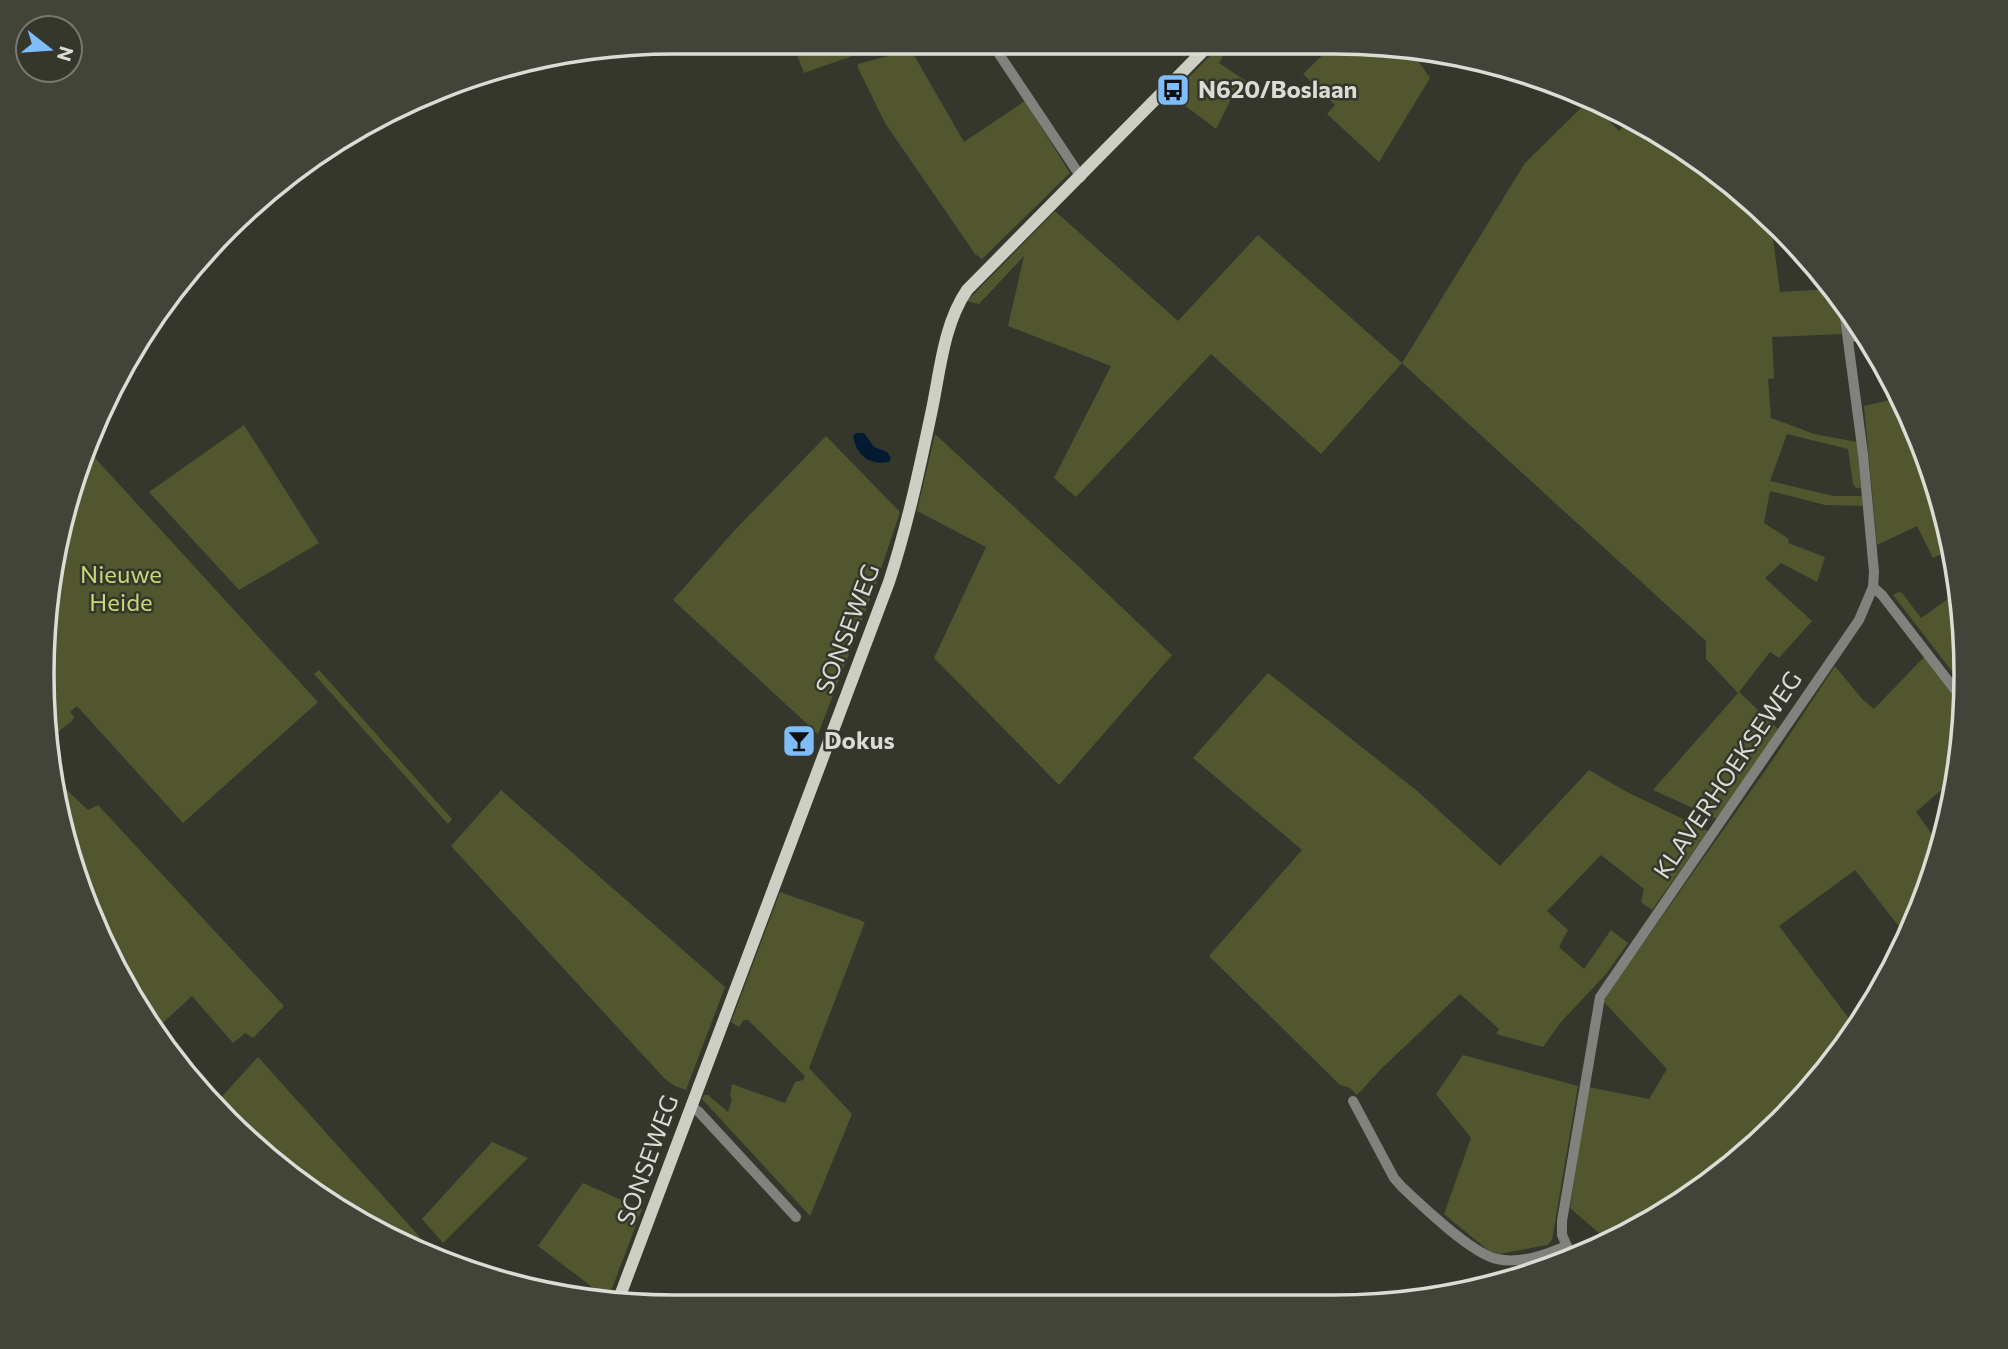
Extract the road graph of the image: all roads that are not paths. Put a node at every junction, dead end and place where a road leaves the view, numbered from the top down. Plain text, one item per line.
1 (999, 54) edge
2 (1200, 54) edge
3 (1080, 177) junction
4 (1846, 326) edge
5 (1853, 337) edge
6 (1848, 339) junction
7 (1873, 587) junction
8 (1953, 686) edge
9 (1353, 1101) dead end
10 (691, 1106) junction
11 (796, 1217) dead end
12 (1566, 1246) junction
13 (1568, 1249) edge
14 (621, 1292) edge

1 - 3 street
2 - 3 main road, SONSEWEG
3 - 10 main road, SONSEWEG
4 - 6 street, KLAVERHOEKSEWEG
5 - 6 street
6 - 7 street, KLAVERHOEKSEWEG
7 - 8 street
7 - 12 street, KLAVERHOEKSEWEG
9 - 12 street
10 - 11 street
10 - 14 main road, SONSEWEG
12 - 13 street, KLAVERHOEKSEWEG

